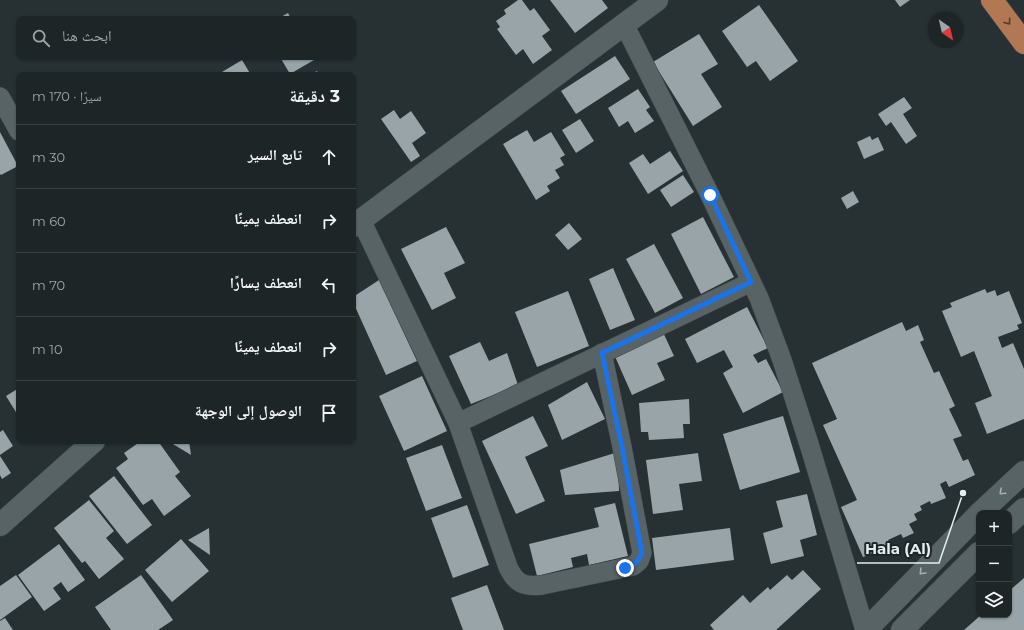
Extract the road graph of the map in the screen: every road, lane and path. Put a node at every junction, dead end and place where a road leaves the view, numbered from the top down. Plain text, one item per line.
1 (656, 0) edge
2 (992, 0) edge
3 (624, 24) junction
4 (1024, 43) edge
5 (0, 96) edge
6 (16, 125) edge
7 (357, 223) edge
8 (751, 282) junction
9 (602, 353) junction
10 (458, 422) junction
11 (91, 444) edge
12 (1024, 472) edge
13 (1024, 509) edge
14 (984, 510) edge
15 (976, 518) edge
16 (1012, 521) edge
17 (0, 525) edge
18 (976, 555) edge
19 (865, 630) edge
20 (902, 630) edge

1 - 3 street
2 -> 4 highway
3 - 7 street
3 - 8 street
5 - 6 street
7 - 10 street
8 - 9 street
8 - 19 street
9 - 10 street
9 - 10 street
11 - 17 street
12 -> 14 street
13 - 16 street
15 -> 19 street
18 - 20 street

